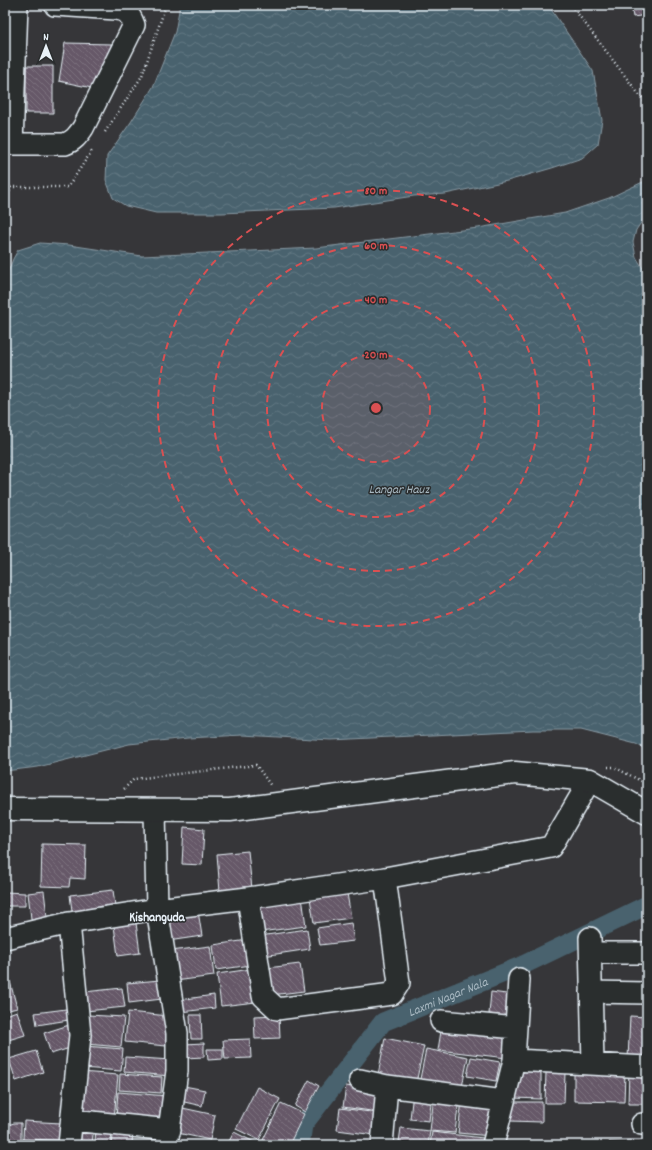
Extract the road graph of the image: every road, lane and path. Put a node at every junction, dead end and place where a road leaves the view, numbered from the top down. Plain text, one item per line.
1 (17, 5) edge
2 (56, 5) edge
3 (571, 5) edge
4 (647, 105) edge
5 (8, 144) edge
6 (590, 780) junction
7 (5, 809) edge
8 (155, 810) junction
9 (647, 813) edge
10 (385, 878) junction
11 (248, 898) junction
12 (157, 909) junction
13 (69, 923) junction
14 (5, 938) edge
15 (647, 953) edge
16 (520, 979) dead end
17 (591, 992) junction
18 (647, 993) edge
19 (441, 1021) dead end
20 (516, 1028) junction
21 (514, 1060) junction
22 (593, 1064) junction
23 (647, 1067) edge
24 (360, 1080) dead end
25 (387, 1086) junction
26 (504, 1101) junction
27 (72, 1120) junction
28 (168, 1137) edge
29 (69, 1145) edge
30 (382, 1145) edge
31 (492, 1145) edge

1 - 5 street
2 - 5 street
3 - 4 path
6 - 8 street
6 - 9 street
6 - 10 street
7 - 8 street
8 - 12 street
10 - 11 street
10 - 11 street
11 - 12 street
12 - 13 street
12 - 28 street
13 - 14 street
13 - 27 street
15 - 17 street
16 - 20 street
17 - 18 street
17 - 22 street
19 - 20 street
20 - 21 street
21 - 22 street
21 - 26 street
22 - 23 street
24 - 25 street
25 - 26 street
25 - 30 street
26 - 31 street
27 - 28 street
27 - 29 street

